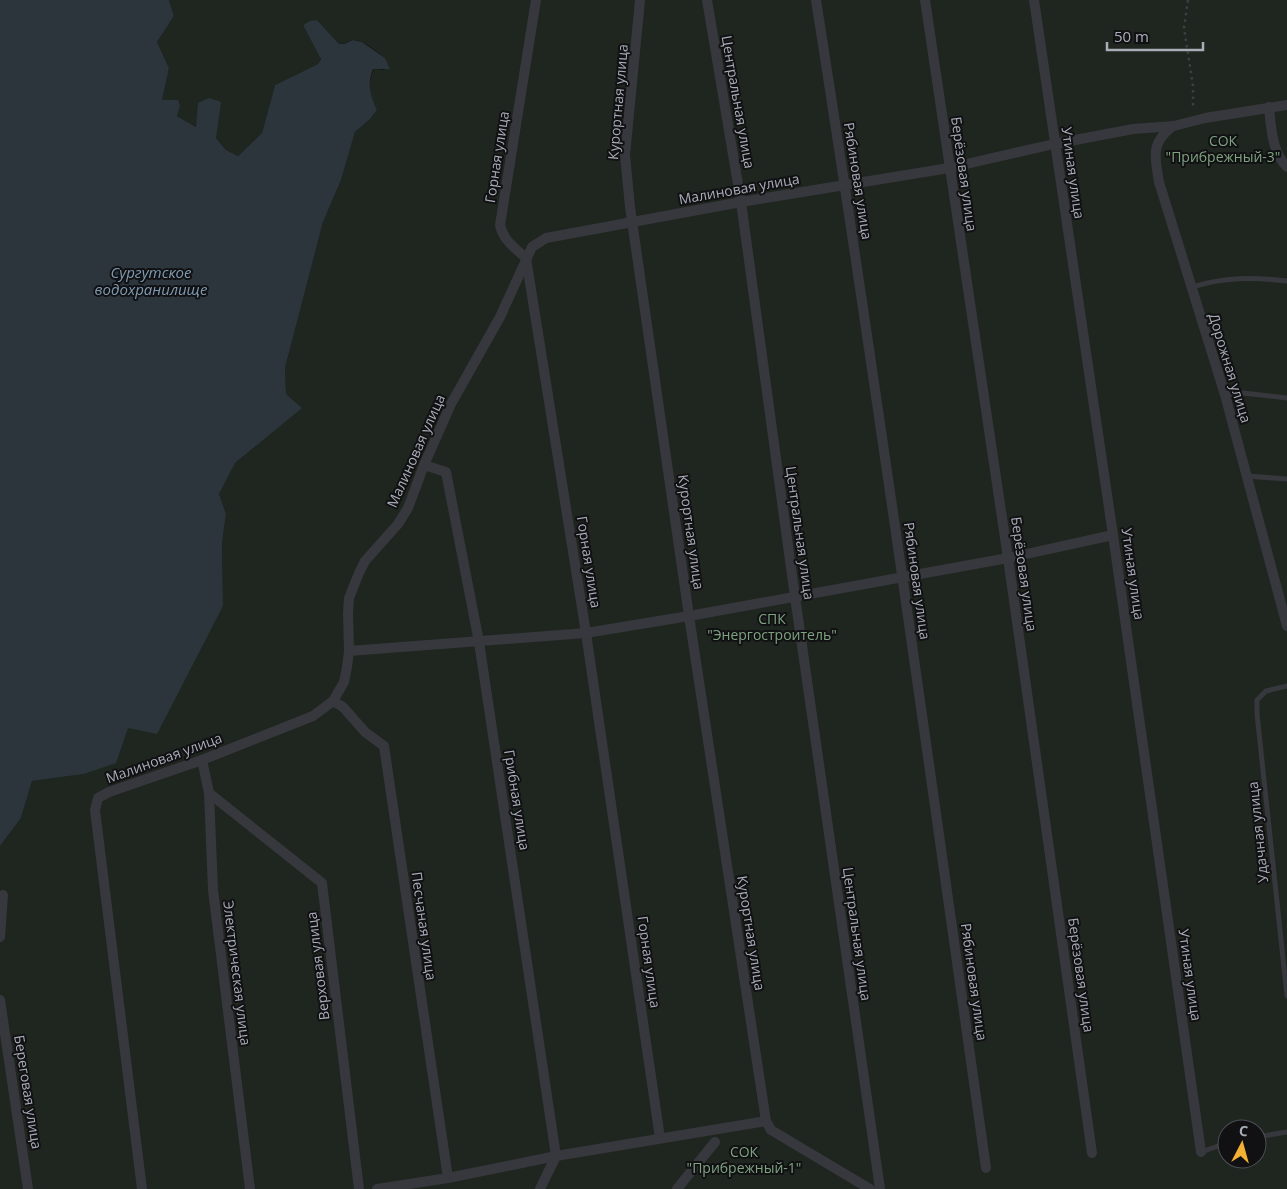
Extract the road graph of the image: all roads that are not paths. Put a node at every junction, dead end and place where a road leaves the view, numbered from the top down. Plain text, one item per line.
1 (536, 0) edge
2 (640, 0) edge
3 (707, 0) edge
4 (816, 0) edge
5 (925, 0) edge
6 (1034, 0) edge
7 (1287, 105) edge
8 (1269, 108) junction
9 (1174, 126) junction
10 (1054, 144) junction
11 (1287, 167) edge
12 (950, 168) junction
13 (845, 186) junction
14 (741, 202) junction
15 (632, 222) junction
16 (526, 258) junction
17 (1287, 281) edge
18 (1191, 287) junction
19 (1225, 395) junction
20 (1287, 398) edge
21 (424, 464) junction
22 (1247, 476) junction
23 (1287, 480) edge
24 (1114, 536) junction
25 (1008, 558) junction
26 (902, 577) junction
27 (795, 597) junction
28 (689, 616) junction
29 (1287, 626) edge
30 (586, 633) junction
31 (479, 642) junction
32 (349, 651) junction
33 (1287, 686) edge
34 (333, 701) junction
35 (202, 760) junction
36 (208, 793) junction
37 (3, 895) dead end
38 (0, 936) edge
39 (1287, 996) edge
40 (0, 1000) edge
41 (766, 1121) junction
42 (1287, 1132) edge
43 (1267, 1135) edge
44 (660, 1138) junction
45 (715, 1142) dead end
46 (1217, 1146) edge
47 (1201, 1152) joint
48 (1092, 1153) dead end
49 (556, 1156) junction
50 (986, 1168) dead end
51 (448, 1178) junction
52 (399, 1188) edge
53 (28, 1189) edge
54 (142, 1189) edge
55 (250, 1189) edge
56 (359, 1189) edge
57 (377, 1189) edge
58 (540, 1189) edge
59 (677, 1189) edge
60 (870, 1189) edge
61 (880, 1189) edge

1 - 16 street, Горная улица
2 - 15 street, Курортная улица
3 - 14 street, Центральная улица
4 - 13 street, Рябиновая улица
5 - 12 street, Берёзовая улица
6 - 10 street, Утиная улица
7 - 8 street, Малиновая улица
8 - 9 street, Малиновая улица
8 - 11 street
9 - 10 street, Малиновая улица
9 - 18 street, Дорожная улица
10 - 12 street, Малиновая улица
10 - 24 street, Утиная улица
12 - 13 street, Малиновая улица
12 - 25 street, Берёзовая улица
13 - 14 street, Малиновая улица
13 - 26 street, Рябиновая улица
14 - 15 street, Малиновая улица
14 - 27 street, Центральная улица
15 - 16 street, Малиновая улица
15 - 28 street, Курортная улица
16 - 21 street, Малиновая улица
16 - 30 street, Горная улица
17 - 18 lane
18 - 19 street, Дорожная улица
19 - 20 lane
19 - 22 street, Дорожная улица
21 - 31 street, Грибная улица
21 - 32 street, Малиновая улица
22 - 23 lane
22 - 29 street, Дорожная улица
24 - 25 street
24 - 47 street, Утиная улица
25 - 26 street
25 - 48 street, Берёзовая улица
26 - 27 street
26 - 50 street, Рябиновая улица
27 - 28 street
27 - 61 street, Центральная улица
28 - 30 street
28 - 41 street, Курортная улица
30 - 31 street
30 - 44 street, Горная улица
31 - 32 street
31 - 49 street, Грибная улица
32 - 34 street, Малиновая улица
33 - 39 lane, Удачная улица
34 - 35 street, Малиновая улица
34 - 51 street, Песчаная улица
35 - 36 street, Электрическая улица
35 - 54 street, Малиновая улица
36 - 55 street, Электрическая улица
36 - 56 street, Верховая улица
37 - 38 street
40 - 53 street, Береговая улица
41 - 44 street
41 - 60 street
42 - 43 lane
44 - 49 street
45 - 59 street
46 - 47 lane
49 - 51 street
49 - 58 street
51 - 52 street
52 - 57 street

